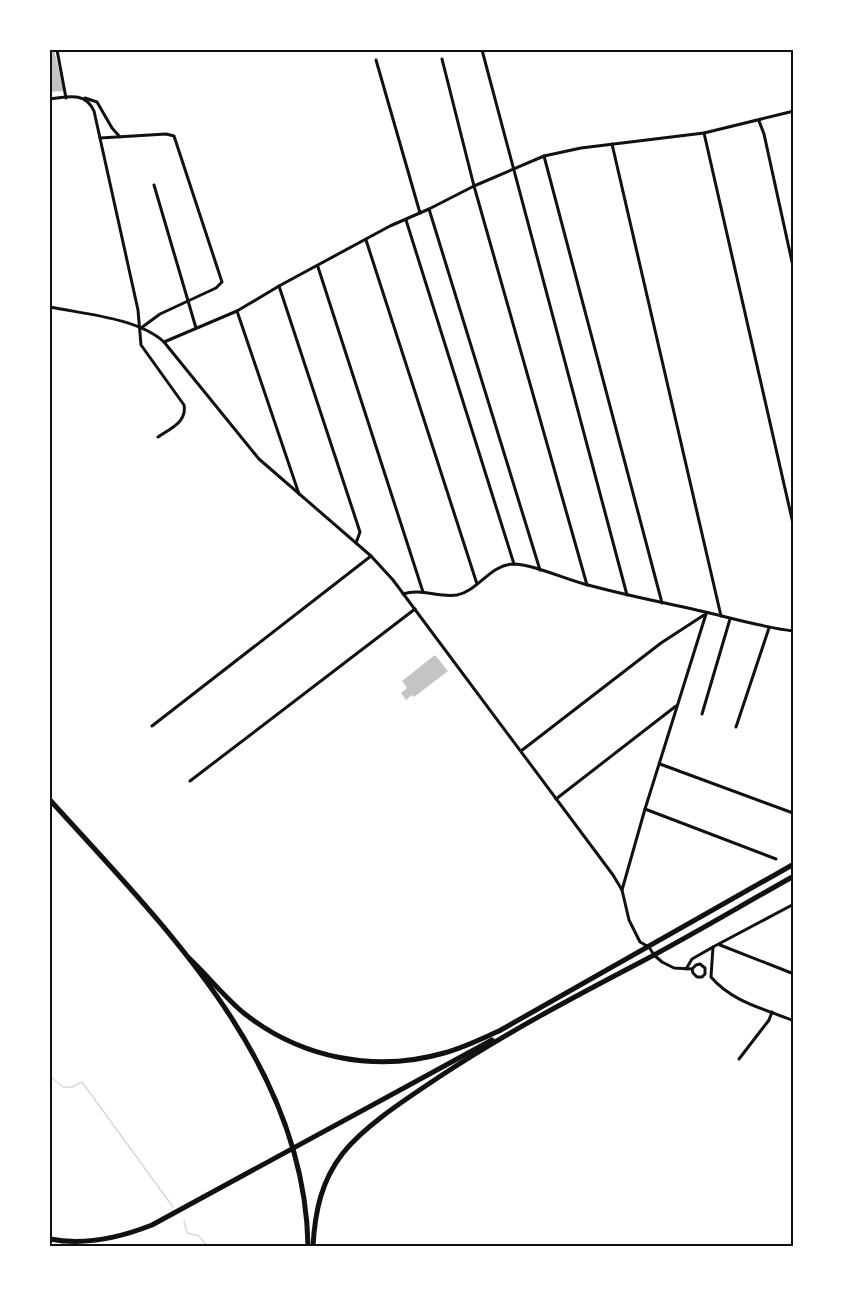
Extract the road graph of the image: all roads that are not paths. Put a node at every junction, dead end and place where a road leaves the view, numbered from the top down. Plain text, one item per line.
1 (57, 50) edge
2 (482, 50) edge
3 (442, 59) dead end
4 (376, 60) dead end
5 (66, 98) junction
6 (84, 98) junction
7 (50, 99) edge
8 (794, 111) edge
9 (759, 120) junction
10 (704, 133) junction
11 (120, 137) junction
12 (100, 138) junction
13 (611, 144) junction
14 (544, 156) junction
15 (513, 168) junction
16 (154, 185) dead end
17 (474, 186) junction
18 (429, 209) junction
19 (420, 213) junction
20 (406, 220) junction
21 (366, 240) junction
22 (318, 267) junction
23 (794, 271) edge
24 (279, 286) junction
25 (187, 300) junction
26 (50, 307) edge
27 (237, 311) junction
28 (141, 328) junction
29 (196, 328) junction
30 (164, 342) junction
31 (158, 437) dead end
32 (300, 494) junction
33 (794, 528) edge
34 (356, 543) junction
35 (371, 556) junction
36 (514, 564) junction
37 (540, 570) junction
38 (477, 584) junction
39 (587, 585) junction
40 (423, 592) junction
41 (403, 594) junction
42 (627, 595) junction
43 (662, 603) junction
44 (415, 609) junction
45 (705, 614) junction
46 (720, 616) junction
47 (730, 619) junction
48 (769, 628) junction
49 (794, 632) edge
50 (678, 705) junction
51 (702, 714) dead end
52 (152, 726) dead end
53 (736, 727) dead end
54 (521, 751) junction
55 (660, 764) junction
56 (190, 781) dead end
57 (556, 799) junction
58 (50, 800) edge
59 (645, 809) junction
60 (793, 813) edge
61 (776, 859) dead end
62 (794, 864) edge
63 (794, 876) edge
64 (622, 890) junction
65 (794, 904) edge
66 (719, 945) junction
67 (649, 947) junction
68 (713, 947) junction
69 (654, 955) junction
70 (190, 959) junction
71 (686, 969) junction
72 (692, 969) junction
73 (705, 974) junction
74 (794, 974) edge
75 (711, 977) junction
76 (772, 1012) junction
77 (794, 1021) edge
78 (500, 1034) junction
79 (739, 1059) dead end
80 (50, 1239) edge
81 (308, 1246) edge
82 (313, 1246) edge

1 - 5 street
2 - 15 street
3 - 17 street
4 - 19 street
5 - 6 street
5 - 7 street
6 - 11 street
6 - 12 street
8 - 9 street
9 - 10 street
9 - 23 street
10 - 13 street
10 - 33 street
11 - 12 street
11 - 25 street
12 - 28 street
13 - 14 street
13 - 46 street
14 - 15 street
14 - 43 street
15 - 17 street
15 - 42 street
16 - 25 street
17 - 18 street
17 - 39 street
18 - 19 street
18 - 37 street
19 - 20 street
20 - 21 street
20 - 36 street
21 - 22 street
21 - 38 street
22 - 24 street
22 - 40 street
24 - 27 street
24 - 34 street
25 - 28 street
25 - 29 street
26 - 28 street
27 - 29 street
27 - 32 street
28 - 30 street
28 - 31 street
29 - 30 street
30 - 32 street
32 - 34 street
34 - 35 street
35 - 41 street
35 - 52 street
36 - 37 street
36 - 38 street
37 - 39 street
38 - 40 street
39 - 42 street
40 - 41 street
41 - 44 street
42 - 43 street
43 - 45 street
44 - 54 street
44 - 56 street
45 - 46 street
45 - 50 street
45 - 54 street
46 - 47 street
47 - 48 street
47 - 51 street
48 - 49 street
48 - 53 street
50 - 55 street
50 - 57 street
54 - 57 street
55 - 59 street
55 - 60 street
57 - 64 street
58 - 70 main road
59 - 61 street
59 - 64 street
62 - 67 main road
63 - 69 main road
64 - 67 street
65 - 66 street
66 - 68 street
66 - 74 street
67 - 69 street
67 - 78 main road
68 - 71 street
68 - 75 street
69 - 71 street
69 - 78 main road
70 - 78 main road
70 - 81 main road
71 - 72 street
72 - 73 street
72 - 73 street
73 - 75 street
75 - 76 street
76 - 77 street
76 - 79 street
78 - 80 main road
78 - 82 main road

